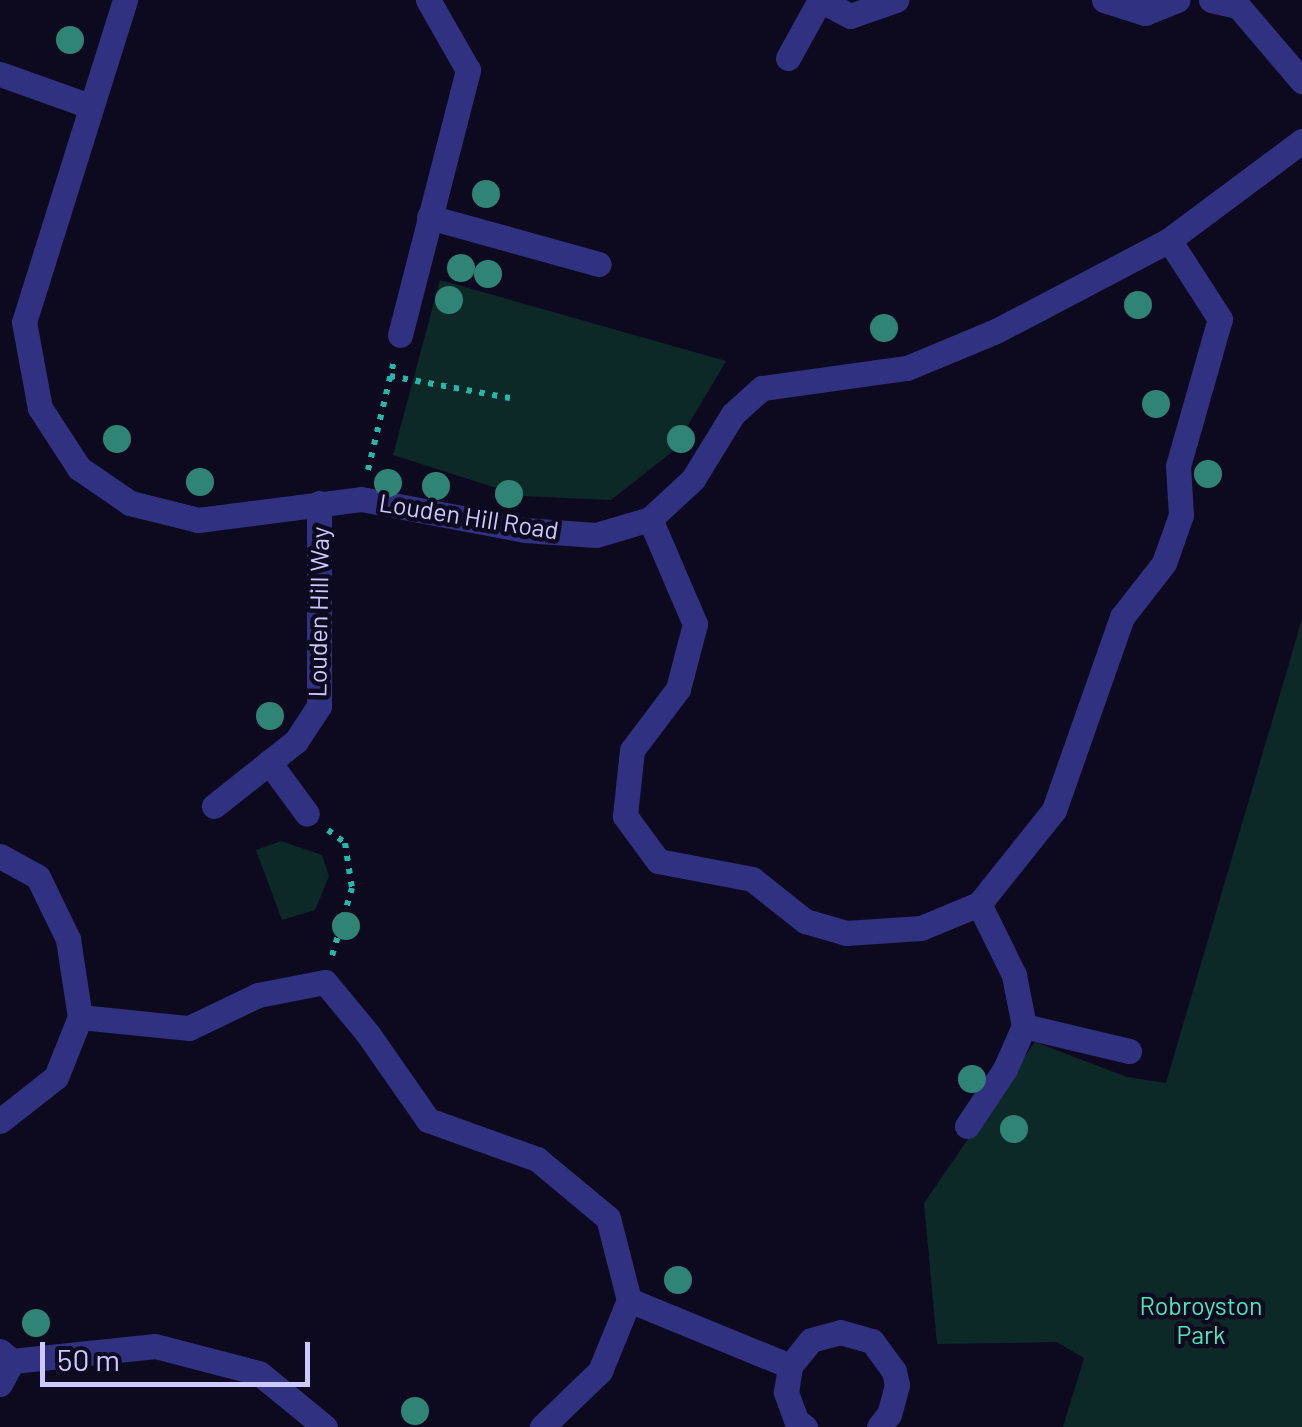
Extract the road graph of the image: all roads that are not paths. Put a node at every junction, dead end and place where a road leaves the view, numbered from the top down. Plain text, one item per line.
1 (124, 0) edge
2 (428, 0) edge
3 (820, 0) edge
4 (896, 0) edge
5 (1104, 0) edge
6 (1176, 0) edge
7 (1211, 0) edge
8 (788, 58) dead end
9 (0, 74) edge
10 (1302, 80) edge
11 (90, 106) junction
12 (1302, 141) edge
13 (429, 217) junction
14 (1169, 240) junction
15 (599, 264) dead end
16 (400, 336) road end
17 (318, 503) junction
18 (650, 519) junction
19 (270, 762) junction
20 (214, 806) dead end
21 (308, 814) road end
22 (0, 856) edge
23 (979, 904) junction
24 (80, 1017) junction
25 (1024, 1026) junction
26 (1129, 1052) dead end
27 (0, 1121) edge
28 (967, 1126) dead end
29 (629, 1300) junction
30 (4, 1365) edge
31 (790, 1366) junction
32 (325, 1427) edge
33 (542, 1427) edge
34 (805, 1427) edge
35 (879, 1427) edge

1 - 11 street, Louden Hill Road
2 - 13 street
3 - 4 street
3 - 8 street
5 - 6 street
7 - 10 street
9 - 11 street
11 - 17 street, Louden Hill Road
12 - 14 street, Louden Hill Road
13 - 15 street
13 - 16 street
14 - 18 street, Louden Hill Road
14 - 23 street
17 - 18 street, Louden Hill Road
17 - 19 street, Louden Hill Way
18 - 23 street
19 - 20 street, Louden Hill Way
19 - 21 street
22 - 24 street
23 - 25 street
24 - 27 street
24 - 29 street
25 - 26 street
25 - 28 street
29 - 31 street
29 - 33 street
30 - 32 street
31 - 34 street
31 - 35 street

